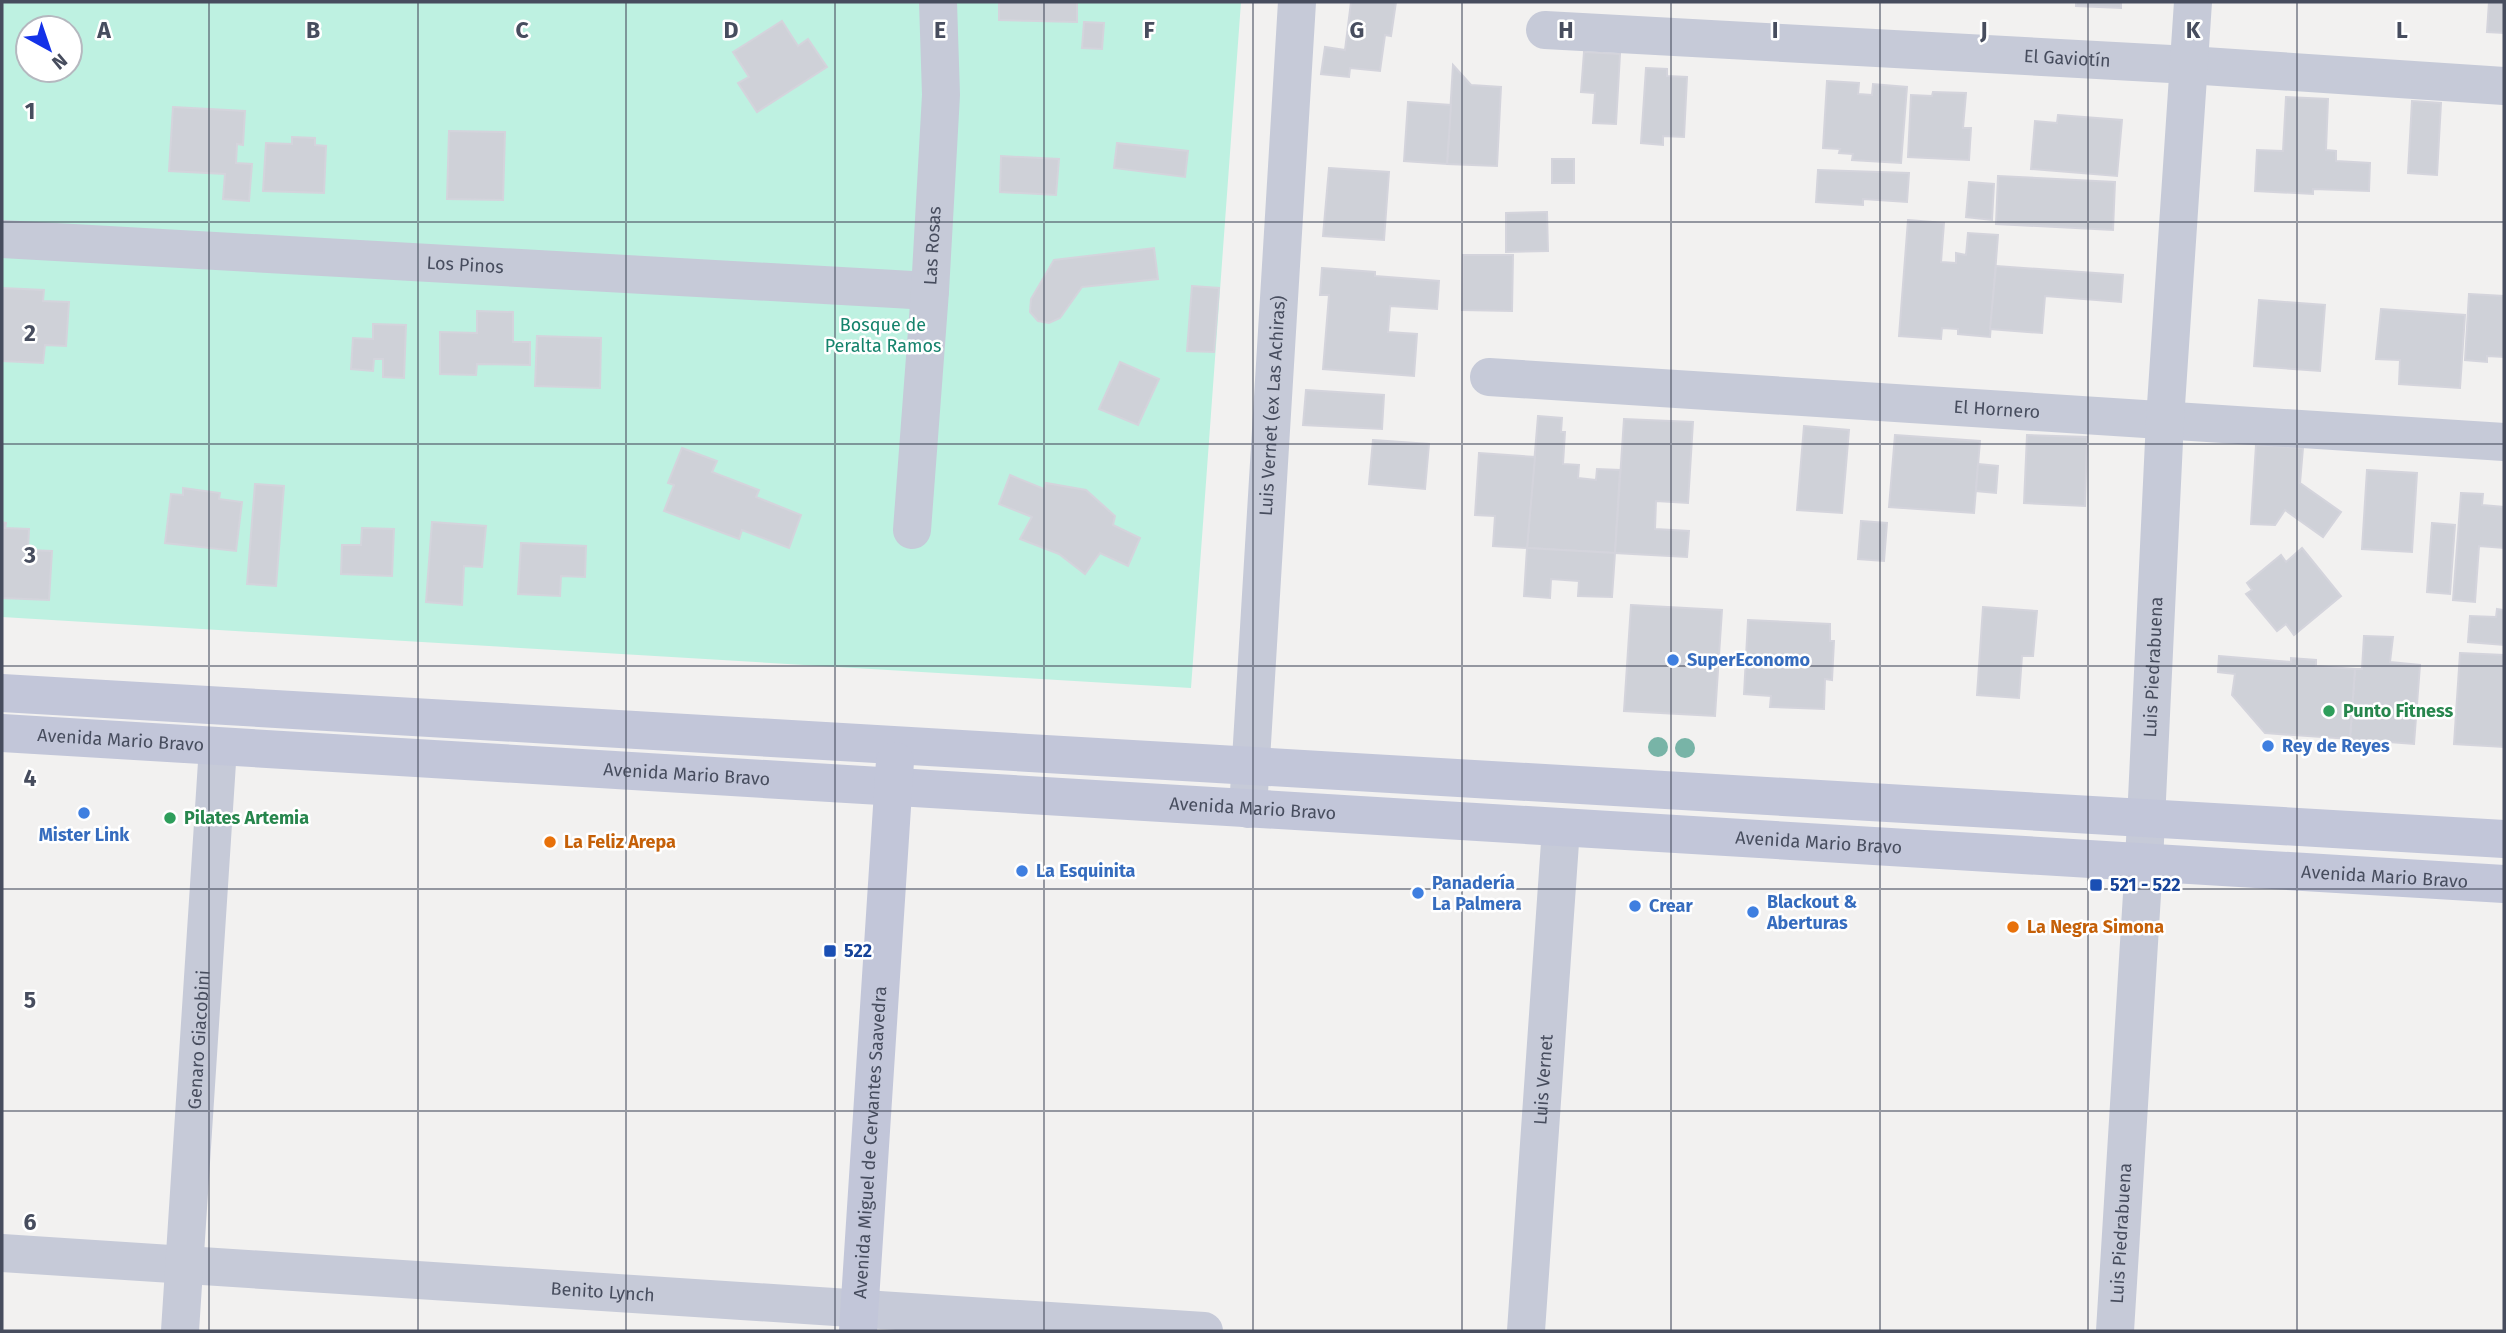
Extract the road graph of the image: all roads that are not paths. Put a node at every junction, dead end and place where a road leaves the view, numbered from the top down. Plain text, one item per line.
1 (938, 2) edge
2 (1297, 2) edge
3 (2193, 2) edge
4 (1545, 30) dead end
5 (2189, 65) junction
6 (2504, 86) edge
7 (2, 239) edge
8 (930, 291) junction
9 (1489, 377) dead end
10 (2165, 420) junction
11 (2504, 442) edge
12 (912, 530) dead end
13 (2, 693) edge
14 (2, 733) edge
15 (895, 746) junction
16 (219, 747) junction
17 (1250, 766) junction
18 (893, 787) junction
19 (1248, 809) junction
20 (2146, 818) junction
21 (1560, 828) junction
22 (2504, 839) edge
23 (2144, 862) junction
24 (2504, 884) edge
25 (2, 1253) edge
26 (184, 1264) junction
27 (859, 1320) edge
28 (180, 1331) edge
29 (1203, 1331) edge
30 (1526, 1331) edge
31 (2115, 1331) edge

1 - 8 street, Las Rosas
2 - 17 street, Luis Vernet (ex Las Achiras)
3 - 5 street, Luis Piedrabuena
4 - 5 street, El Gaviotín
5 - 6 street, El Gaviotín
5 - 10 street, Luis Piedrabuena
7 - 8 street, Los Pinos
8 - 12 street, Las Rosas
9 - 10 street, El Hornero
10 - 11 street, El Hornero
10 - 20 street, Luis Piedrabuena
13 - 15 main road
14 - 16 main road, Avenida Mario Bravo
15 - 17 main road
15 - 18 main road, Avenida Miguel de Cervantes Saavedra
16 - 18 main road, Avenida Mario Bravo
16 - 26 street, Genaro Giacobini
17 - 19 street, Luis Vernet (ex Las Achiras)
17 - 20 main road
18 - 19 main road, Avenida Mario Bravo
18 - 27 main road, Avenida Miguel de Cervantes Saavedra
19 - 21 main road, Avenida Mario Bravo
20 - 22 main road
20 - 23 street, Luis Piedrabuena
21 - 23 main road, Avenida Mario Bravo
21 - 30 street, Luis Vernet
23 - 24 main road, Avenida Mario Bravo
23 - 31 street, Luis Piedrabuena
25 - 26 street, Benito Lynch
26 - 27 street, Benito Lynch
26 - 28 street, Genaro Giacobini
27 - 29 street, Benito Lynch

